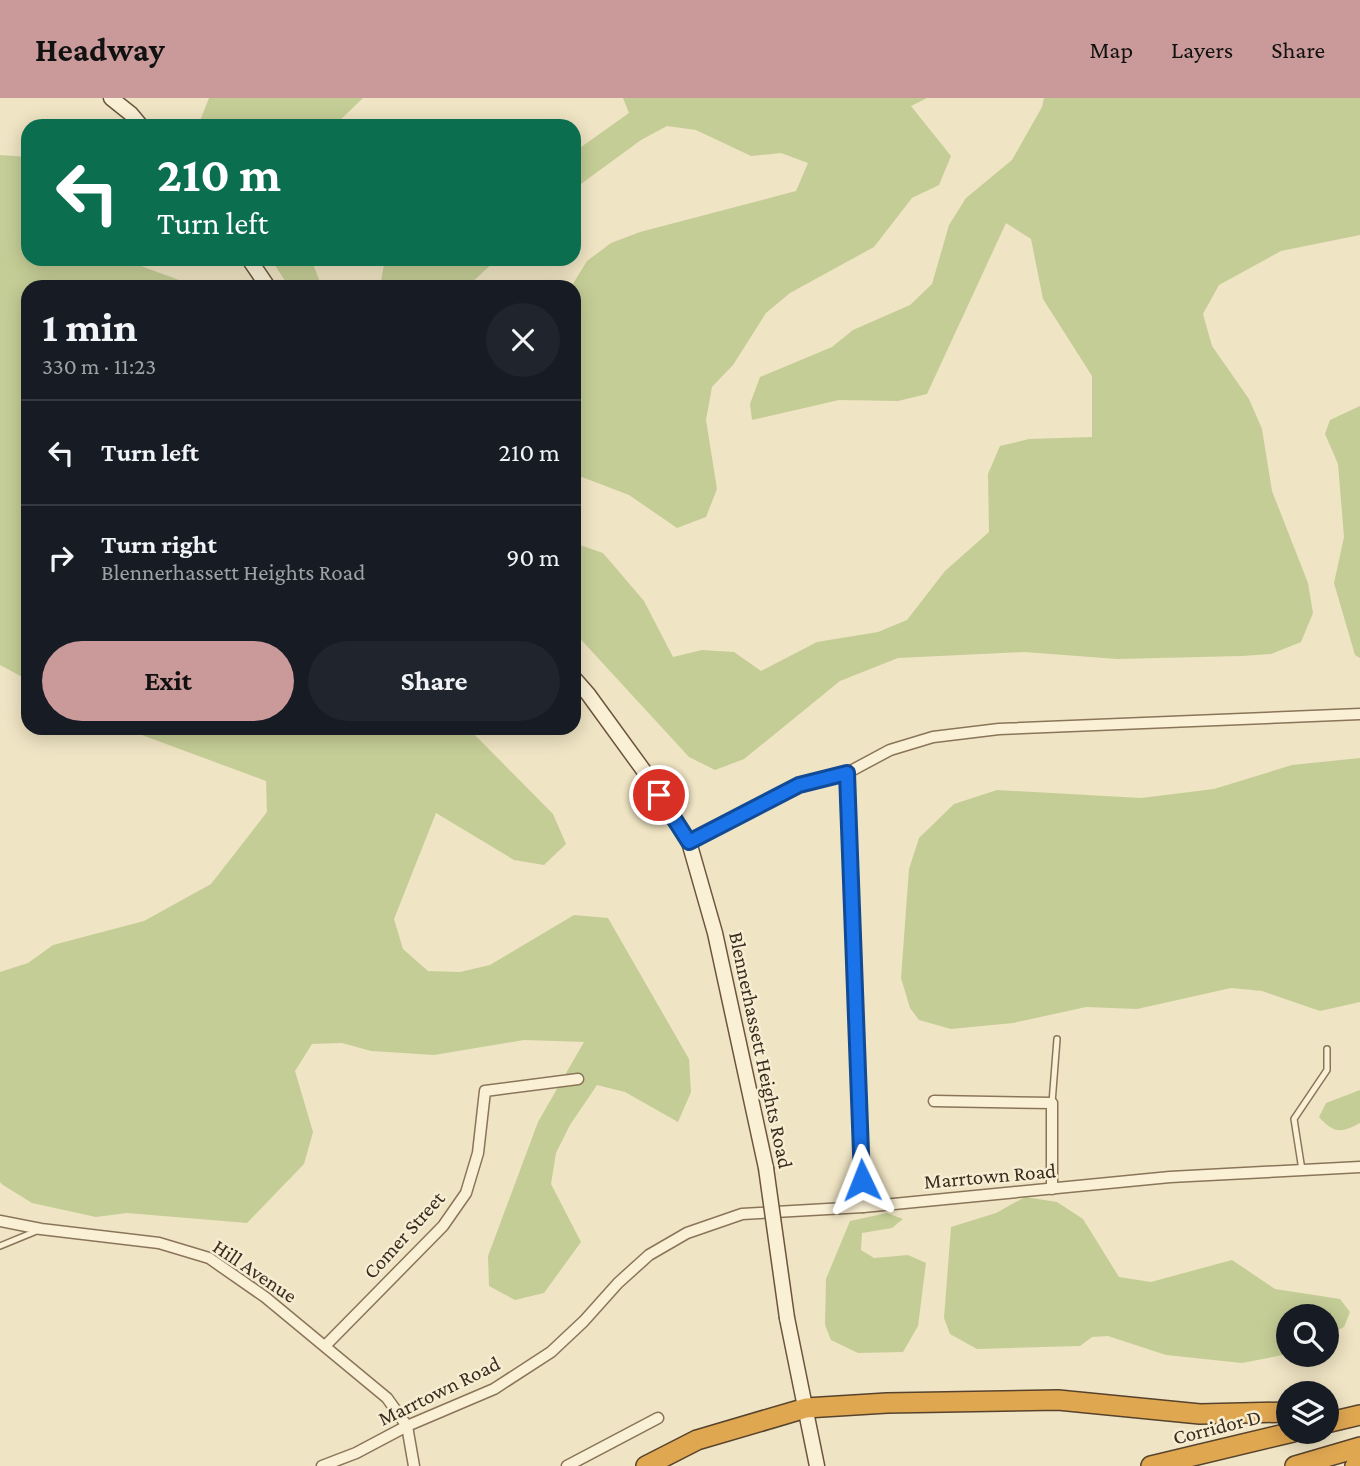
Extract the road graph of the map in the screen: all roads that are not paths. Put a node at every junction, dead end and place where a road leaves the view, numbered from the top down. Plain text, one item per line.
1 (111, 98) edge
2 (135, 119) edge
3 (581, 686) edge
4 (1360, 714) edge
5 (847, 773) junction
6 (689, 842) junction
7 (1057, 1039) dead end
8 (1327, 1049) dead end
9 (578, 1079) dead end
10 (934, 1101) dead end
11 (1052, 1103) junction
12 (1360, 1167) edge
13 (1302, 1170) junction
14 (1052, 1189) junction
15 (863, 1207) junction
16 (0, 1221) edge
17 (41, 1229) junction
18 (0, 1246) edge
19 (325, 1346) junction
20 (806, 1408) junction
21 (1276, 1412) edge
22 (1339, 1412) edge
23 (1360, 1413) edge
24 (658, 1418) dead end
25 (1339, 1419) edge
26 (407, 1426) junction
27 (1276, 1436) edge
28 (1360, 1447) edge
29 (1360, 1463) edge
30 (325, 1465) edge
31 (414, 1466) edge
32 (567, 1466) edge
33 (646, 1466) edge
34 (817, 1466) edge
35 (1151, 1466) edge
36 (1295, 1466) edge
37 (1354, 1466) edge

1 - 2 street
3 - 6 street, Blennerhassett Heights Road
4 - 5 street
5 - 6 street
5 - 15 street
6 - 20 street, Blennerhassett Heights Road, bridge
7 - 11 lane
8 - 13 lane
9 - 19 street, Comer Street
10 - 11 street
11 - 14 street
12 - 13 street, Marrtown Road
13 - 14 street, Marrtown Road
14 - 15 street, Marrtown Road
15 - 26 street, Marrtown Road
16 - 17 street, Hill Avenue
17 - 18 lane
17 - 19 street, Hill Avenue
19 - 26 street, Hill Avenue
20 - 21 highway
20 - 33 highway
20 - 34 street, Blennerhassett Heights Road
22 - 23 highway
23 - 25 highway
24 - 32 street
26 - 30 street, Marrtown Road
26 - 31 street
27 - 35 highway, Corridor D
28 - 36 highway
29 - 37 highway

